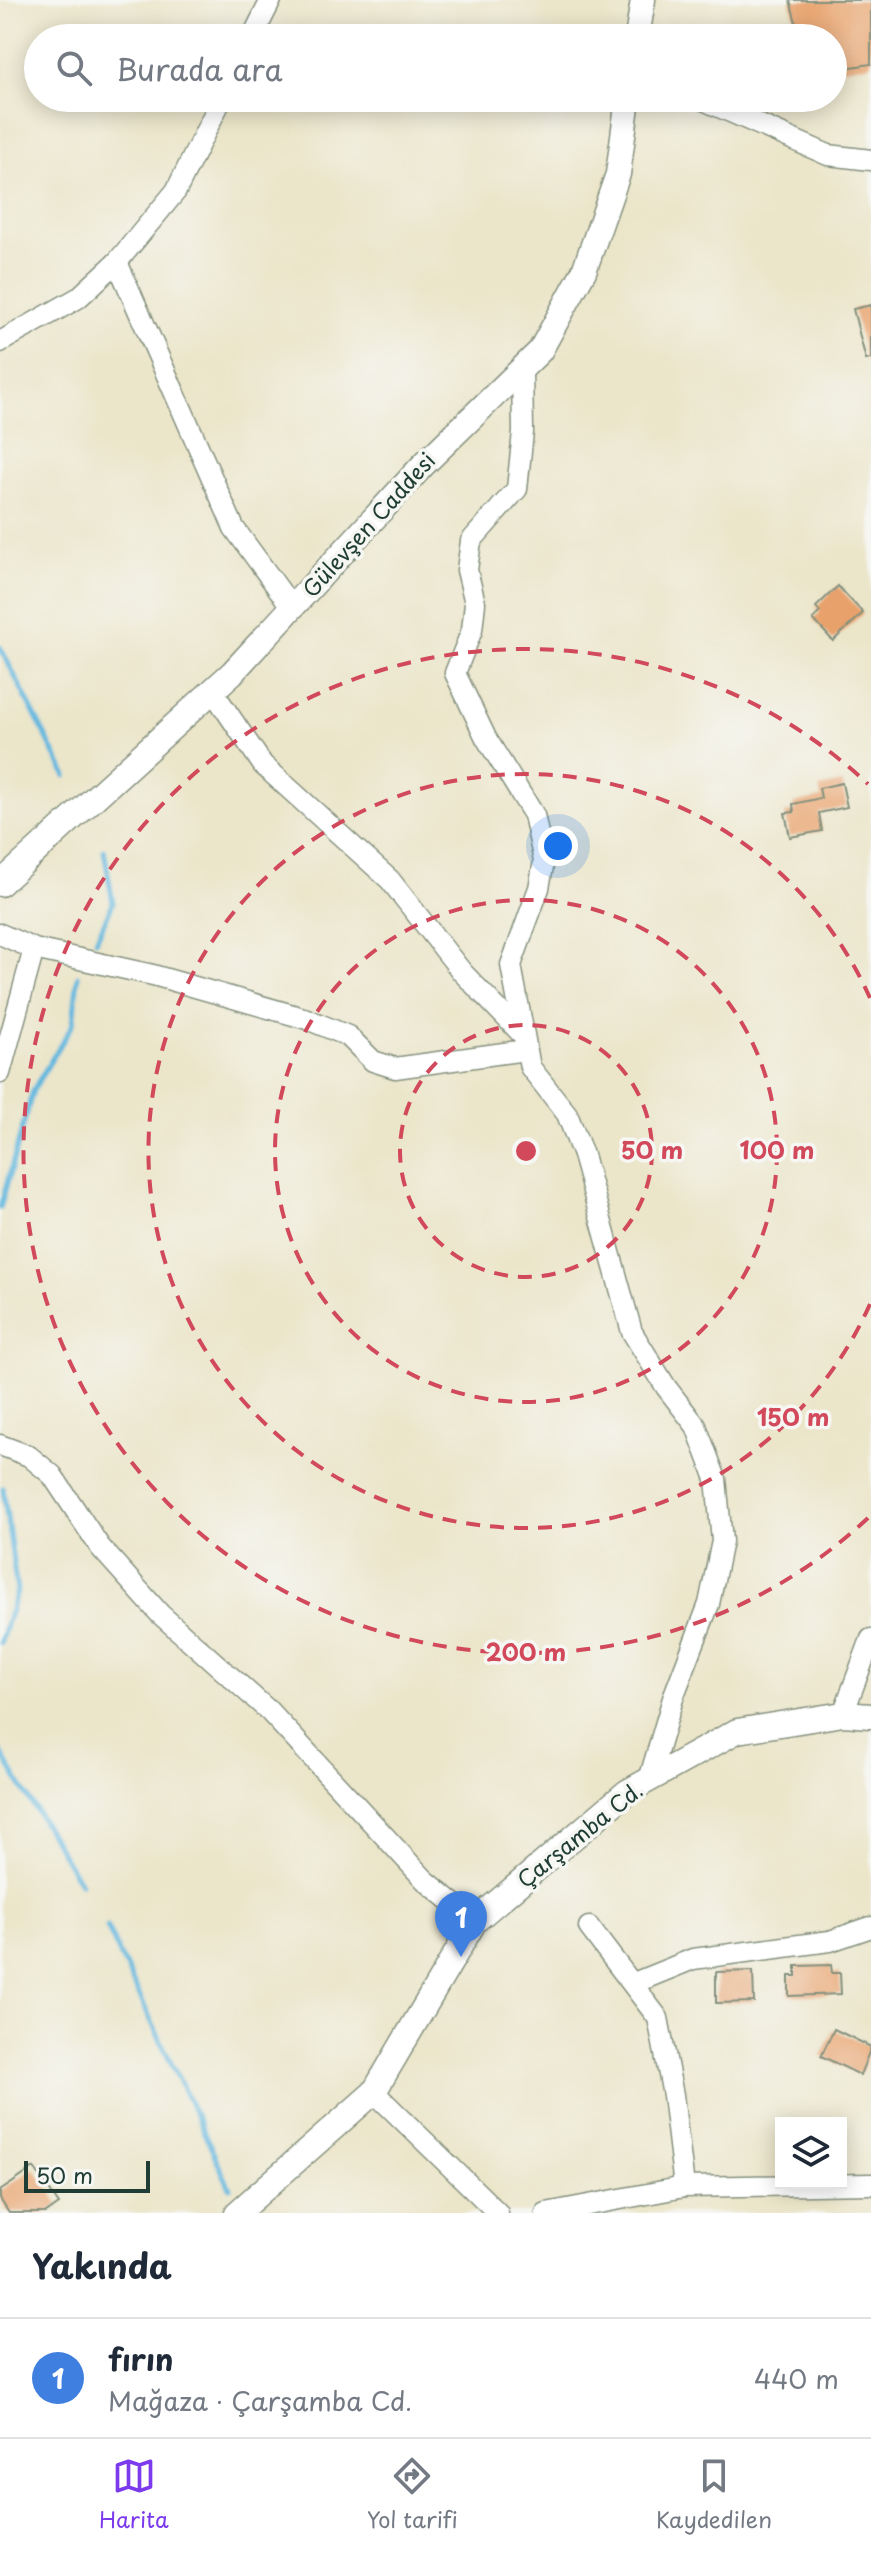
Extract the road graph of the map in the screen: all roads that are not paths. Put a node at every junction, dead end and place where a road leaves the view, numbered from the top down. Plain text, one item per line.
1 (271, 0) edge
2 (643, 0) edge
3 (259, 24) edge
4 (639, 24) edge
5 (215, 112) edge
6 (626, 112) edge
7 (731, 112) edge
8 (871, 160) edge
9 (117, 262) junction
10 (0, 342) edge
11 (522, 369) junction
12 (293, 609) junction
13 (212, 690) junction
14 (0, 884) edge
15 (0, 934) edge
16 (34, 949) junction
17 (524, 1042) junction
18 (0, 1073) edge
19 (0, 1445) edge
20 (871, 1639) edge
21 (843, 1714) junction
22 (871, 1716) edge
23 (649, 1780) junction
24 (475, 1921) junction
25 (589, 1927) dead end
26 (871, 1927) edge
27 (634, 1983) junction
28 (374, 2092) junction
29 (871, 2184) edge
30 (684, 2187) junction
31 (237, 2213) edge
32 (498, 2213) edge
33 (546, 2213) edge

1 - 3 street
2 - 4 street
5 - 9 street
6 - 11 street, Gülevşen Caddesi
7 - 8 street
9 - 10 street
9 - 12 street
11 - 12 street, Gülevşen Caddesi
11 - 17 street
12 - 13 street, Gülevşen Caddesi
13 - 14 street, Gülevşen Caddesi
13 - 17 street
15 - 16 street
16 - 17 street
16 - 18 street
17 - 23 street
19 - 24 street
20 - 21 street
21 - 22 street, Çarşamba Cd.
21 - 23 street, Çarşamba Cd.
23 - 24 street, Çarşamba Cd.
24 - 28 street, Çarşamba Cd.
25 - 27 street
26 - 27 street
27 - 30 street
28 - 31 street, Çarşamba Cd.
28 - 32 street
29 - 30 street
30 - 33 street

